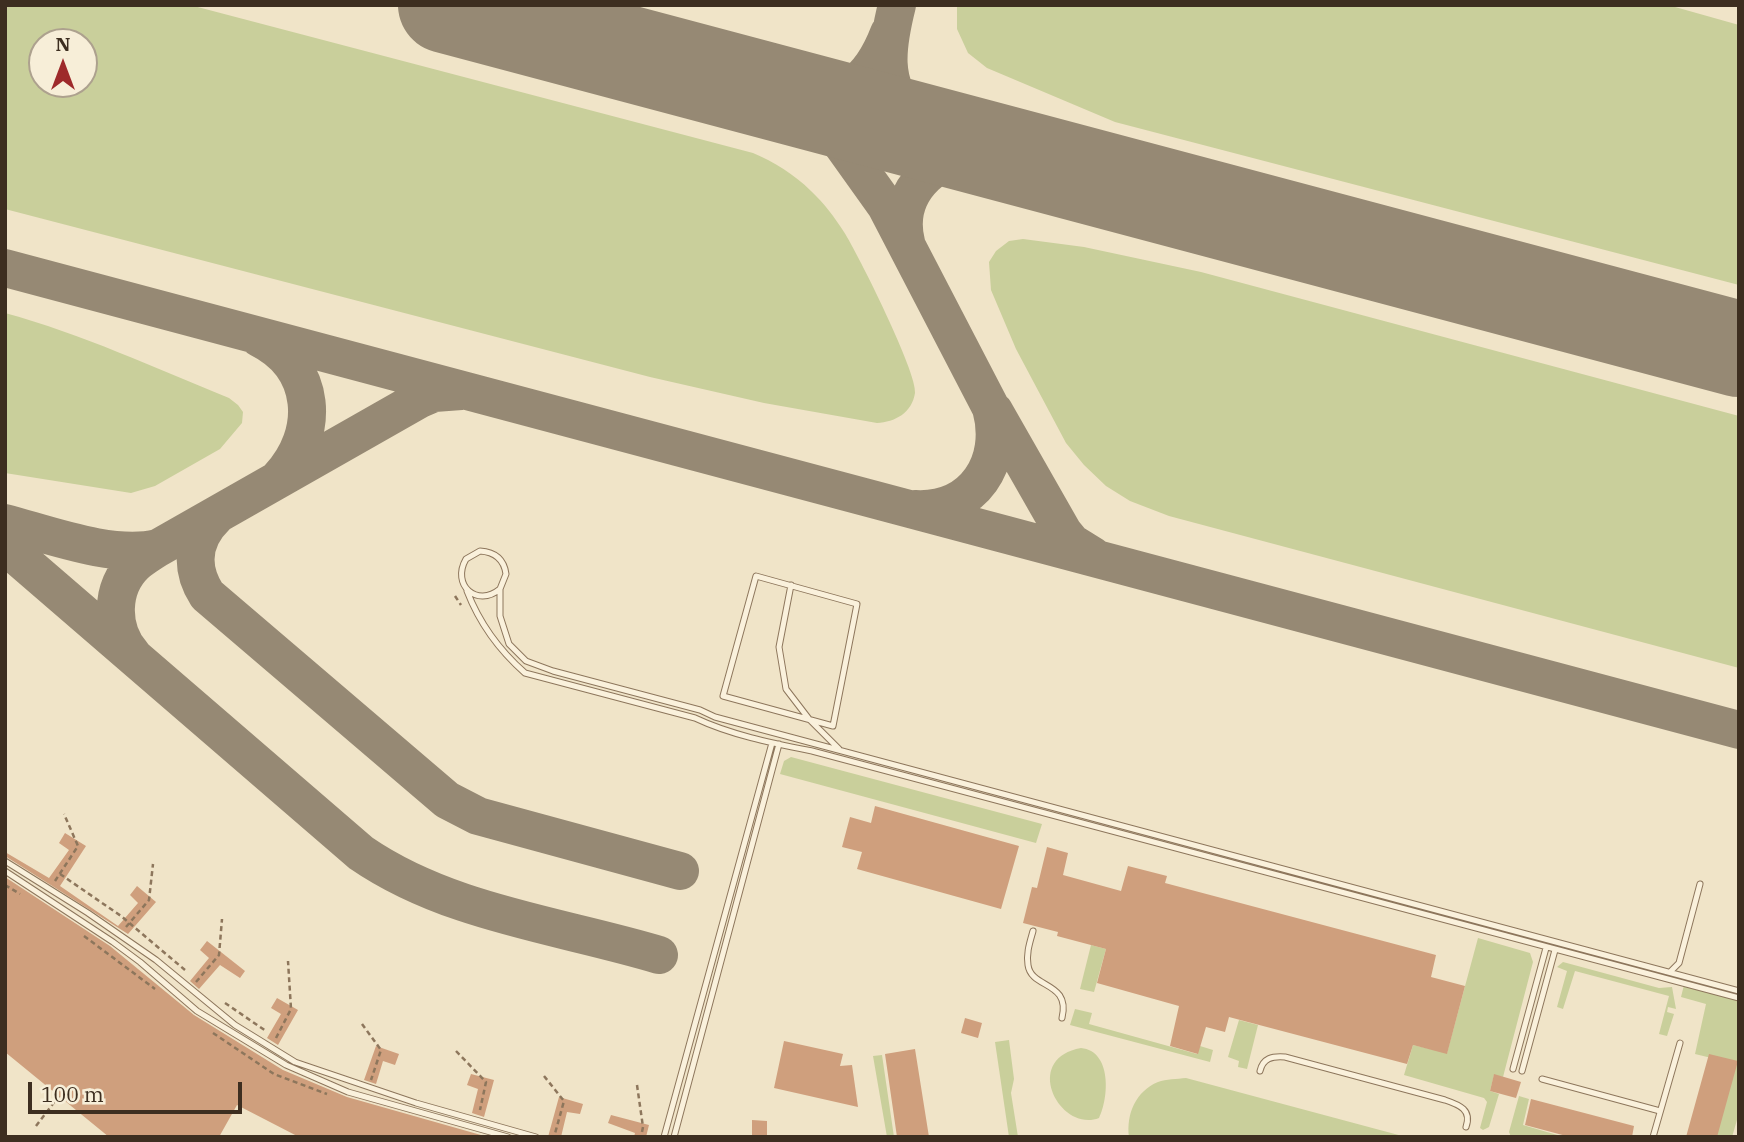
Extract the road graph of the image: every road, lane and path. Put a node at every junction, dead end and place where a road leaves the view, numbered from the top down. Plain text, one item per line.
1 (791, 585) junction
2 (466, 588) junction
3 (500, 589) junction
4 (808, 719) junction
5 (776, 743) junction
6 (840, 751) junction
7 (64, 814) dead end
8 (5, 861) edge
9 (153, 864) dead end
10 (5, 871) edge
11 (1700, 884) dead end
12 (50, 888) junction
13 (222, 919) dead end
14 (1033, 931) dead end
15 (120, 935) junction
16 (1546, 948) junction
17 (1555, 950) junction
18 (219, 955) dead end
19 (288, 961) dead end
20 (1671, 971) junction
21 (1739, 991) edge
22 (1739, 998) edge
23 (1062, 1018) dead end
24 (362, 1024) dead end
25 (275, 1038) dead end
26 (1680, 1043) dead end
27 (381, 1050) dead end
28 (457, 1051) dead end
29 (1513, 1069) dead end
30 (1260, 1071) dead end
31 (1522, 1071) dead end
32 (544, 1076) dead end
33 (1542, 1079) dead end
34 (637, 1085) dead end
35 (59, 1096) dead end
36 (1660, 1111) junction
37 (477, 1120) junction
38 (36, 1126) dead end
39 (1466, 1127) dead end
40 (508, 1137) edge
41 (536, 1137) edge
42 (554, 1137) edge
43 (641, 1137) edge
44 (664, 1137) edge
45 (674, 1137) edge
46 (1653, 1137) edge

1 - 4 lane
1 - 4 lane
1 - 4 lane
2 - 3 lane
2 - 3 lane
2 - 5 lane
3 - 6 lane
4 - 6 lane
5 - 16 lane
5 - 44 lane
5 - 45 lane
6 - 20 lane
7 - 12 path
8 - 12 lane
9 - 15 path
10 - 40 lane
11 - 20 lane
12 - 15 lane
13 - 18 path
14 - 23 lane
15 - 37 lane
16 - 17 lane
16 - 29 lane
17 - 22 lane
17 - 31 lane
19 - 25 path
20 - 21 lane
24 - 27 path
26 - 36 lane
28 - 37 path
30 - 39 lane
32 - 42 path
33 - 36 lane
34 - 43 path
35 - 38 path
36 - 46 lane
37 - 41 lane

